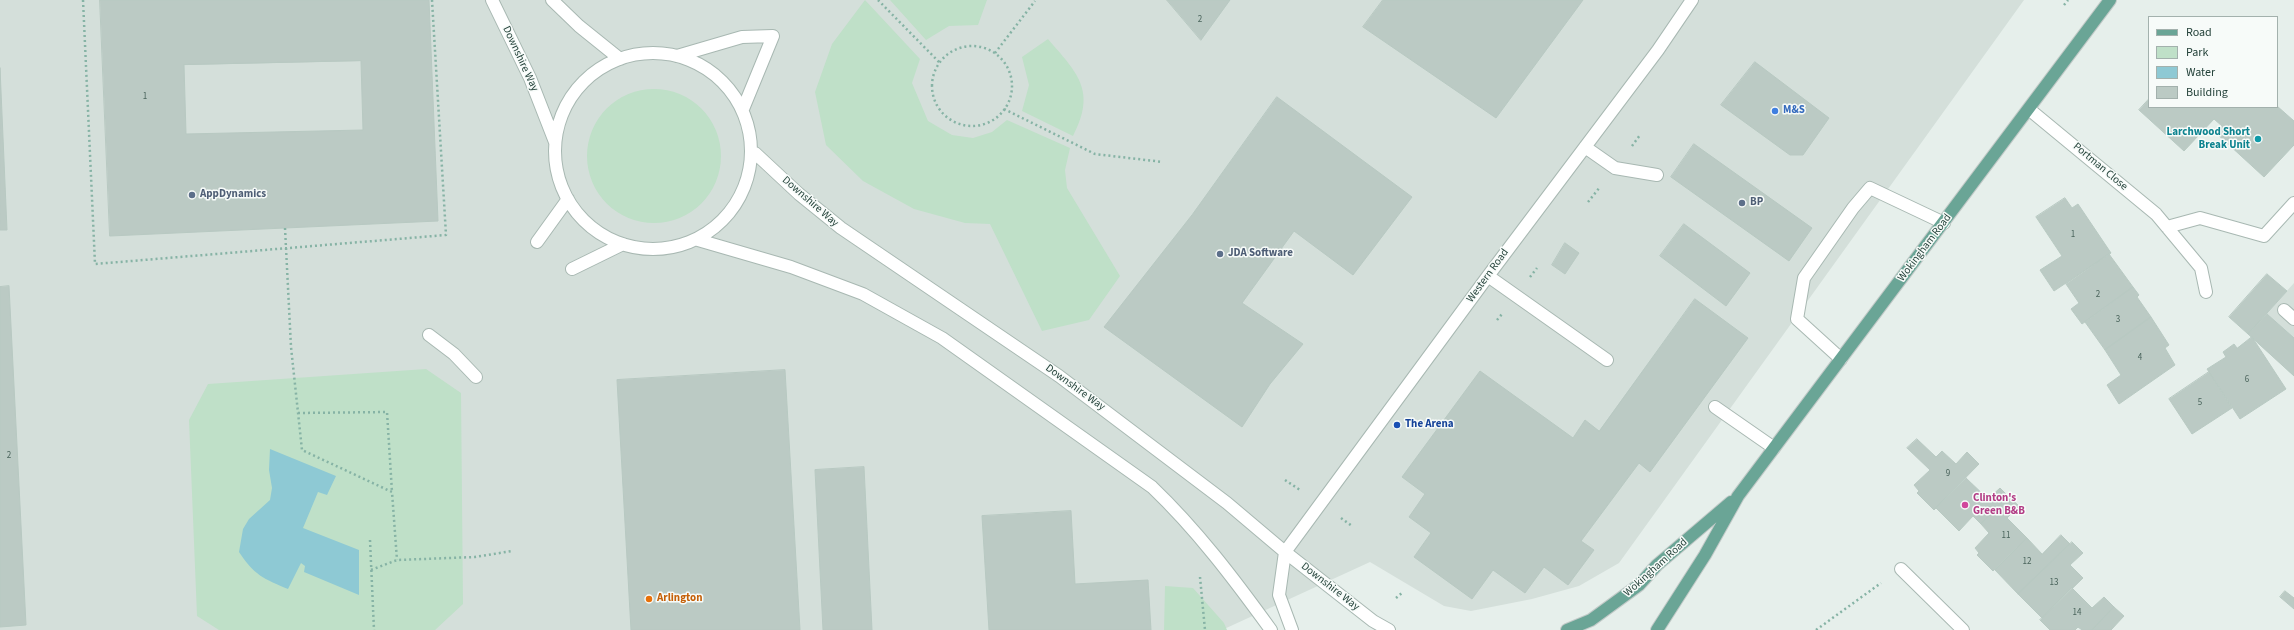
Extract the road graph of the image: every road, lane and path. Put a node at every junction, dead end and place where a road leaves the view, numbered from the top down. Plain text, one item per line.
1 (83, 0) edge
2 (432, 0) edge
3 (492, 0) edge
4 (552, 0) edge
5 (878, 0) edge
6 (1692, 0) edge
7 (2068, 0) edge
8 (2110, 0) edge
9 (1035, 1) dead end
10 (2064, 5) dead end
11 (995, 53) junction
12 (677, 56) junction
13 (620, 59) junction
14 (940, 63) junction
15 (743, 109) junction
16 (1004, 109) junction
17 (2030, 110) junction
18 (555, 142) junction
19 (1585, 147) junction
20 (755, 153) junction
21 (1163, 162) dead end
22 (1657, 175) dead end
23 (568, 199) junction
24 (2294, 203) edge
25 (1944, 222) junction
26 (2167, 227) junction
27 (285, 228) dead end
28 (698, 240) junction
29 (537, 242) dead end
30 (623, 244) junction
31 (286, 248) junction
32 (572, 269) dead end
33 (1488, 276) junction
34 (2206, 292) dead end
35 (2284, 310) dead end
36 (2294, 319) edge
37 (429, 335) dead end
38 (1607, 360) dead end
39 (1841, 360) junction
40 (476, 377) dead end
41 (1715, 407) dead end
42 (298, 413) junction
43 (1774, 448) junction
44 (1285, 480) dead end
45 (392, 492) junction
46 (1304, 493) dead end
47 (1738, 496) junction
48 (1342, 518) dead end
49 (1352, 526) dead end
50 (370, 540) dead end
51 (512, 551) dead end
52 (1285, 552) junction
53 (397, 560) junction
54 (1901, 569) joint
55 (371, 570) junction
56 (1199, 572) dead end
57 (1403, 592) dead end
58 (1396, 598) dead end
59 (374, 630) edge
60 (1205, 630) edge
61 (1271, 630) edge
62 (1292, 630) edge
63 (1389, 630) edge
64 (1567, 630) edge
65 (1657, 630) edge
66 (1816, 630) edge
67 (1963, 630) edge

1 - 31 path
2 - 31 path
3 - 18 street, Downshire Way
4 - 13 street
5 - 14 path
6 - 19 street, Western Road
7 - 10 path
8 - 17 main road, Wokingham Road
9 - 11 path
11 - 14 path
11 - 16 path
12 - 13 street
12 - 15 street
12 - 15 street
13 - 18 street
14 - 16 path
15 - 20 street
16 - 21 path
17 - 25 main road, Wokingham Road
17 - 26 street, Portman Close
18 - 23 street
19 - 22 street
19 - 33 street, Western Road
20 - 28 street
20 - 52 street, Downshire Way
23 - 29 street
23 - 30 street
24 - 26 street
25 - 39 main road, Wokingham Road
25 - 39 street
26 - 34 street, Portman Close
27 - 31 path
28 - 30 street
28 - 61 street
30 - 32 street
31 - 42 path
33 - 38 street
33 - 52 street, Western Road
35 - 36 street
37 - 40 street
39 - 43 main road, Wokingham Road
41 - 43 street
42 - 45 path
42 - 45 path
43 - 47 main road, Wokingham Road
44 - 46 path
45 - 53 path
47 - 64 main road, Wokingham Road
47 - 65 main road, Wokingham Road
48 - 49 path
50 - 55 path
51 - 53 path
52 - 62 street
52 - 63 street, Downshire Way
53 - 55 path
54 - 66 path
54 - 67 street
55 - 59 path
56 - 60 path
57 - 58 path

